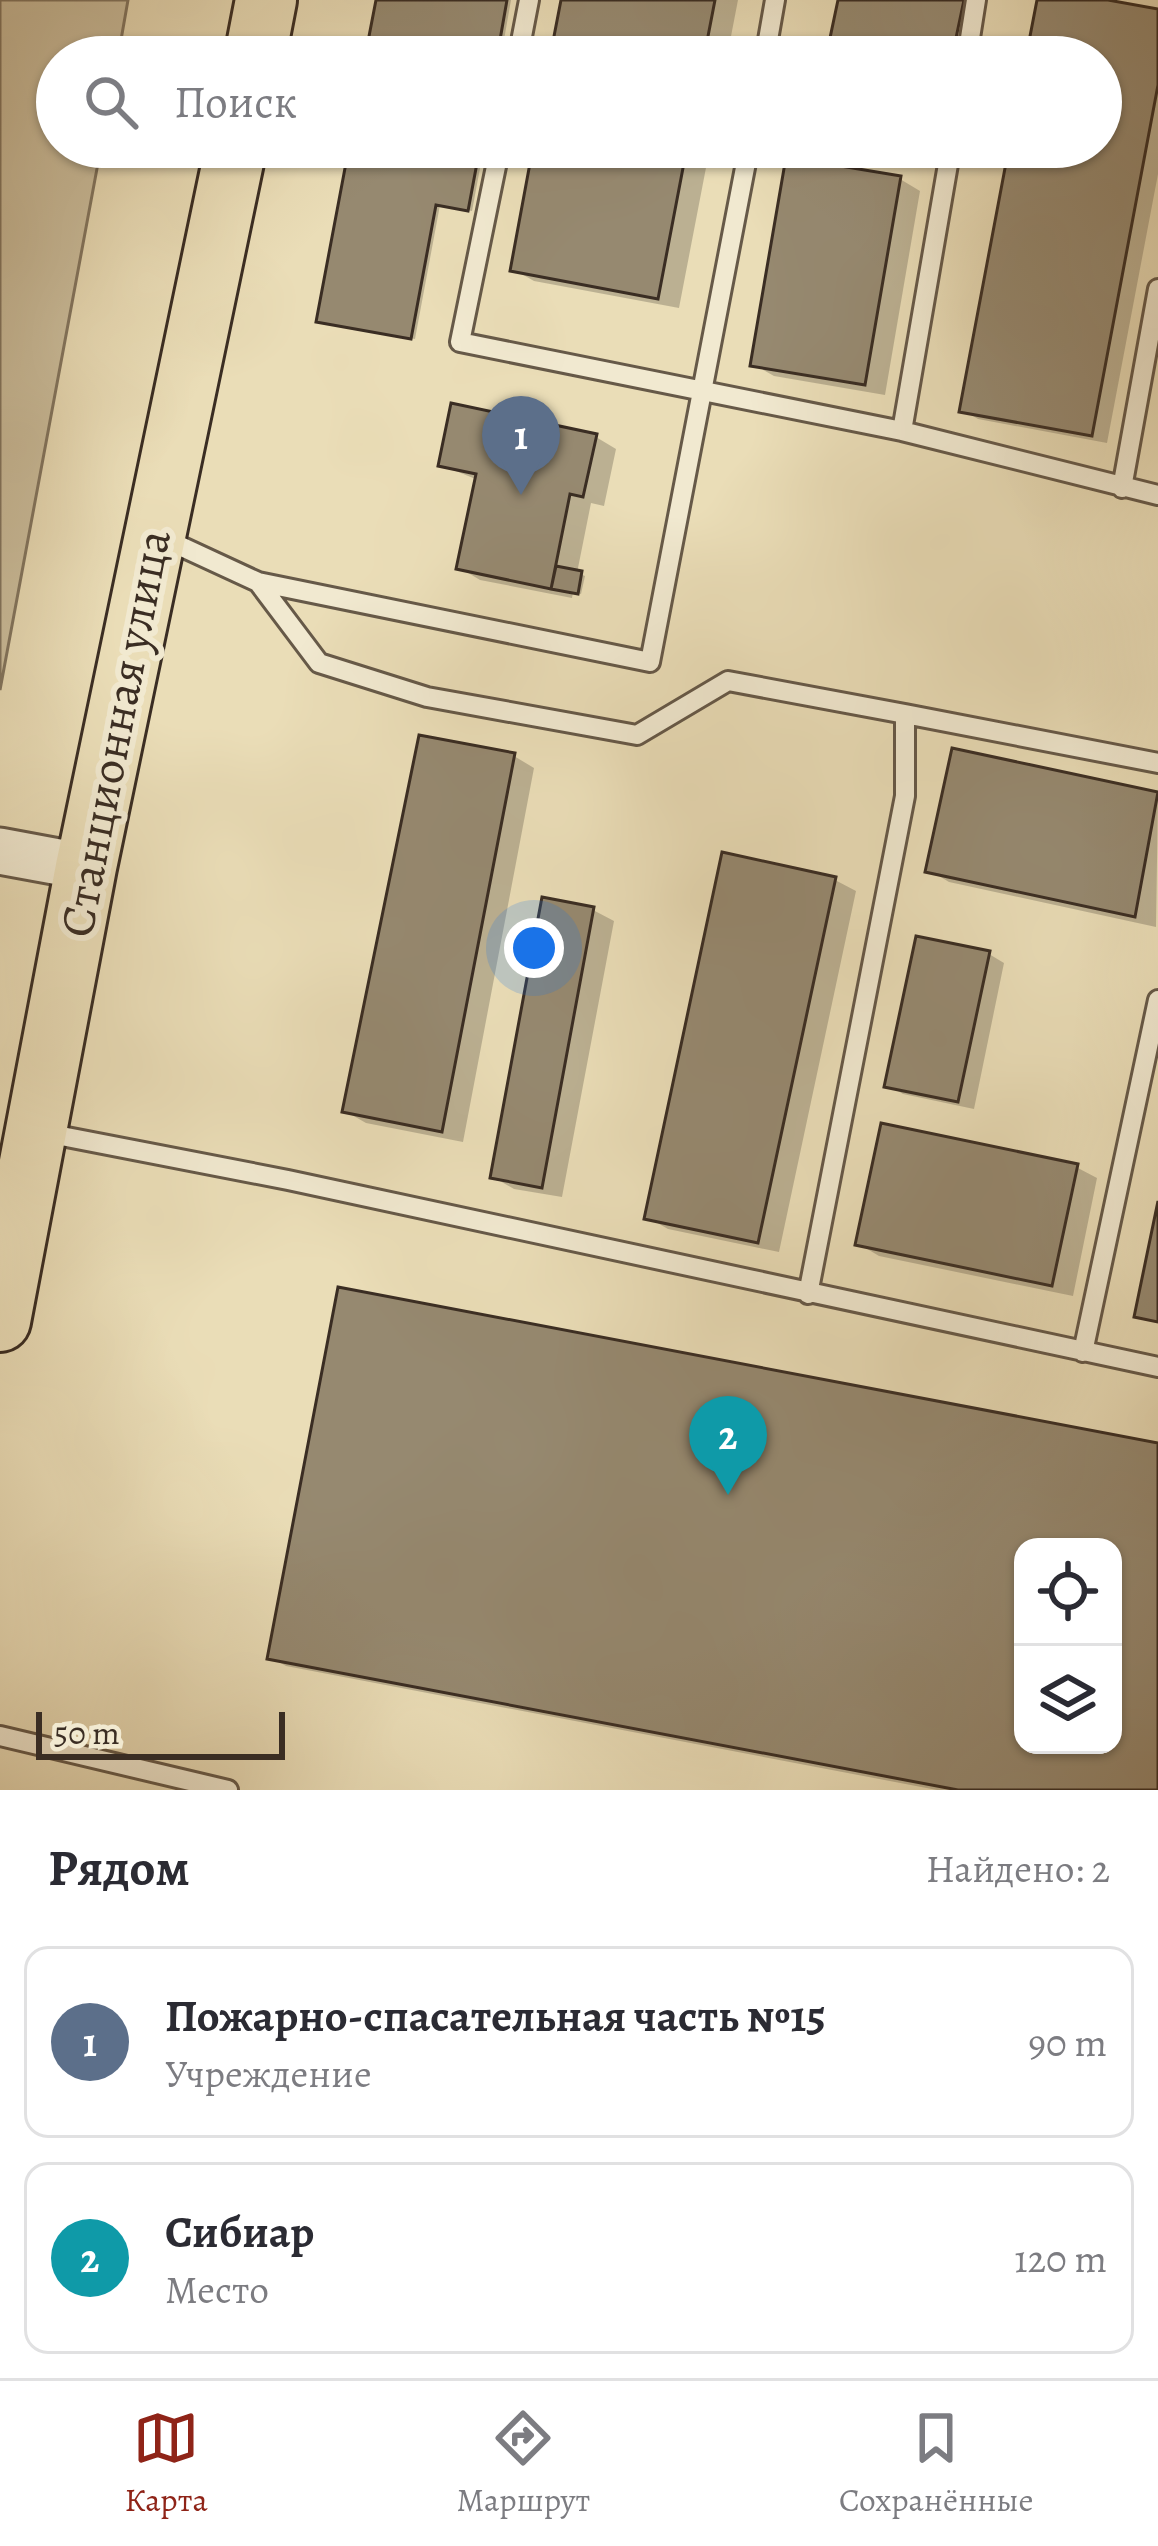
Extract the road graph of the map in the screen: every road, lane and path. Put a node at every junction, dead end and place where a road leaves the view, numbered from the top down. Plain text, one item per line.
1 (266, 0) edge
2 (530, 0) edge
3 (775, 0) edge
4 (976, 0) edge
5 (258, 36) edge
6 (522, 36) edge
7 (769, 36) edge
8 (970, 36) edge
9 (232, 168) edge
10 (496, 168) edge
11 (745, 168) edge
12 (947, 168) edge
13 (1158, 289) edge
14 (706, 391) junction
15 (902, 431) junction
16 (1122, 488) junction
17 (1158, 495) edge
18 (155, 534) junction
19 (258, 582) junction
20 (905, 714) junction
21 (1158, 763) edge
22 (0, 851) edge
23 (86, 867) junction
24 (1158, 1000) edge
25 (35, 1131) junction
26 (808, 1294) junction
27 (0, 1321) edge
28 (1083, 1352) junction
29 (1158, 1367) edge
30 (0, 1736) edge
31 (184, 1786) edge
32 (228, 1790) edge

1 - 5 main road
2 - 6 lane
3 - 7 lane
4 - 8 lane
9 - 18 main road, Станционная улица
10 - 14 lane
11 - 14 lane
12 - 15 lane
13 - 16 lane
14 - 15 lane
14 - 19 lane
15 - 16 lane
16 - 17 lane
18 - 19 lane
18 - 23 main road, Станционная улица
19 - 20 lane
20 - 21 lane
20 - 26 lane
22 - 23 street
23 - 25 main road, Станционная улица
24 - 28 lane
25 - 26 lane
25 - 27 main road, Станционная улица
26 - 28 lane
28 - 29 lane
30 - 31 lane
31 - 32 lane

